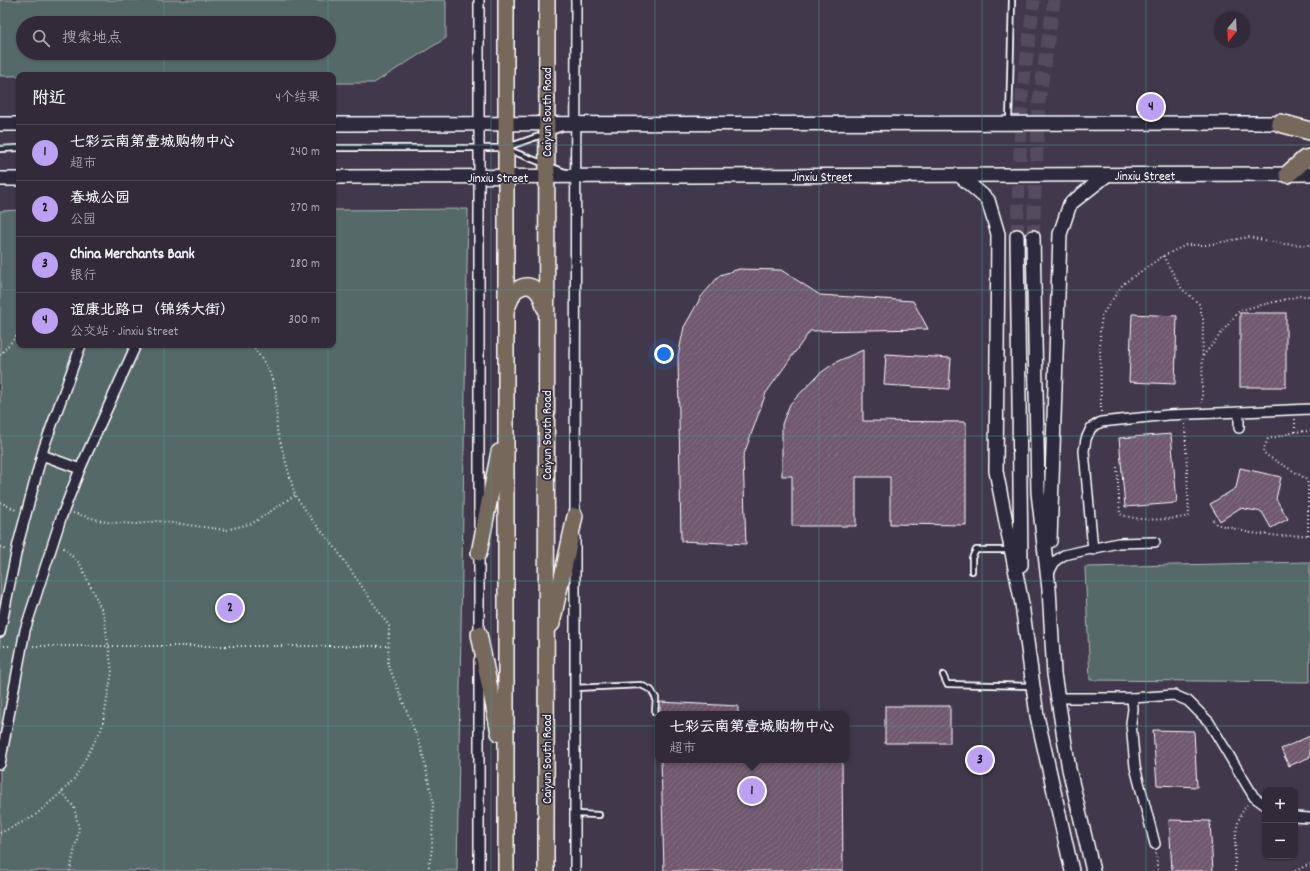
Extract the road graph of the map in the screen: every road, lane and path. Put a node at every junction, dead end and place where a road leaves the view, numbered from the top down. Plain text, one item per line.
1 (479, 0) edge
2 (506, 0) edge
3 (547, 0) edge
4 (576, 0) edge
5 (1012, 0) edge
6 (576, 123) junction
7 (1280, 123) junction
8 (1310, 123) edge
9 (0, 124) edge
10 (16, 124) edge
11 (336, 124) edge
12 (479, 124) junction
13 (506, 124) junction
14 (1010, 124) junction
15 (546, 129) junction
16 (1310, 131) edge
17 (0, 148) edge
18 (16, 148) edge
19 (336, 148) edge
20 (479, 148) junction
21 (506, 148) junction
22 (1310, 158) edge
23 (546, 170) junction
24 (1288, 174) junction
25 (1310, 174) edge
26 (1107, 175) junction
27 (960, 176) junction
28 (479, 177) junction
29 (506, 177) junction
30 (576, 177) junction
31 (16, 178) edge
32 (336, 178) edge
33 (0, 179) edge
34 (1017, 236) tunnel mouth
35 (1033, 237) tunnel mouth
36 (1310, 245) edge
37 (1163, 256) junction
38 (1310, 296) edge
39 (506, 312) junction
40 (546, 313) junction
41 (16, 336) edge
42 (80, 348) edge
43 (135, 348) edge
44 (254, 348) edge
45 (0, 355) edge
46 (1203, 356) junction
47 (1310, 409) edge
48 (1239, 412) junction
49 (1202, 414) junction
50 (1184, 415) junction
51 (506, 420) junction
52 (1102, 422) junction
53 (1238, 428) dead end
54 (1310, 431) edge
55 (42, 455) junction
56 (1117, 467) dead end
57 (80, 469) junction
58 (295, 495) junction
59 (0, 502) edge
60 (65, 508) junction
61 (26, 515) junction
62 (575, 516) junction
63 (1213, 520) dead end
64 (1309, 535) edge
65 (54, 538) junction
66 (1156, 542) dead end
67 (1012, 550) junction
68 (1093, 550) junction
69 (479, 553) junction
70 (972, 571) dead end
71 (1049, 573) junction
72 (1048, 589) junction
73 (1022, 604) junction
74 (0, 632) edge
75 (479, 634) junction
76 (0, 646) edge
77 (22, 646) junction
78 (108, 646) junction
79 (389, 646) junction
80 (546, 654) junction
81 (943, 675) dead end
82 (1033, 686) junction
83 (575, 688) junction
84 (1059, 698) junction
85 (1132, 698) junction
86 (655, 711) edge
87 (0, 764) edge
88 (506, 764) junction
89 (62, 792) junction
90 (1254, 797) junction
91 (1262, 803) edge
92 (576, 814) junction
93 (599, 815) dead end
94 (1298, 816) edge
95 (1310, 818) edge
96 (0, 832) edge
97 (1155, 844) joint
98 (1310, 864) edge
99 (70, 871) edge
100 (428, 871) edge
101 (479, 871) edge
102 (506, 871) edge
103 (546, 871) edge
104 (575, 871) edge
105 (1072, 871) edge
106 (1093, 871) edge
107 (1158, 871) edge
108 (1236, 871) edge
109 (1295, 871) edge

1 - 12 street
2 - 13 main road
3 - 15 main road, Caiyun South Road
4 - 6 street
5 - 14 lane
6 - 14 street
6 - 15 street
6 - 30 street
7 - 8 street
7 - 14 street
7 - 16 highway
9 - 10 street
11 - 12 street
12 - 13 street
12 - 20 street
13 - 15 street
13 - 21 main road
15 - 21 lane
15 - 23 main road, Caiyun South Road
17 - 18 lane
19 - 20 lane
20 - 21 lane
20 - 28 street
21 - 23 lane
21 - 29 main road
22 - 24 highway
23 - 29 street, Jinxiu Street
23 - 30 street, Jinxiu Street
23 - 40 main road, Caiyun South Road
24 - 25 street, Jinxiu Street
24 - 26 street, Jinxiu Street
26 - 27 street, Jinxiu Street
26 - 71 street
27 - 30 street, Jinxiu Street
27 - 67 street
28 - 29 street, Jinxiu Street
28 - 32 street, Jinxiu Street
28 - 69 street
29 - 39 main road
30 - 62 street
31 - 33 street
34 - 73 street
35 - 72 street
36 - 37 path
37 - 46 path
37 - 52 path
38 - 46 path
39 - 40 main road
39 - 51 main road
40 - 80 main road, Caiyun South Road
41 - 45 path
42 - 55 street
43 - 57 street
44 - 58 path
46 - 49 path
47 - 48 street
48 - 49 street
48 - 53 street
49 - 50 street
50 - 52 street
50 - 56 path
51 - 69 main road
51 - 88 main road
52 - 68 street
54 - 64 path
55 - 57 street
55 - 61 street
57 - 60 street
58 - 60 path
58 - 79 path
59 - 61 path
60 - 65 street
61 - 74 street
62 - 80 main road
62 - 83 street
63 - 64 path
65 - 77 street
65 - 78 path
66 - 68 street
67 - 70 lane
67 - 73 street
68 - 71 street
69 - 75 street
71 - 72 street
72 - 84 street
73 - 82 street
75 - 88 main road
75 - 101 street
76 - 77 path
77 - 78 path
77 - 87 street
78 - 79 path
78 - 89 path
79 - 100 path
80 - 103 main road, Caiyun South Road
81 - 82 lane
82 - 105 street
83 - 86 lane
83 - 92 street
84 - 85 street
84 - 106 street
85 - 90 street
85 - 97 street
88 - 102 main road
89 - 96 path
89 - 99 path
90 - 91 street
90 - 108 path
92 - 93 lane
92 - 104 street
94 - 95 street
97 - 107 path
98 - 109 path

